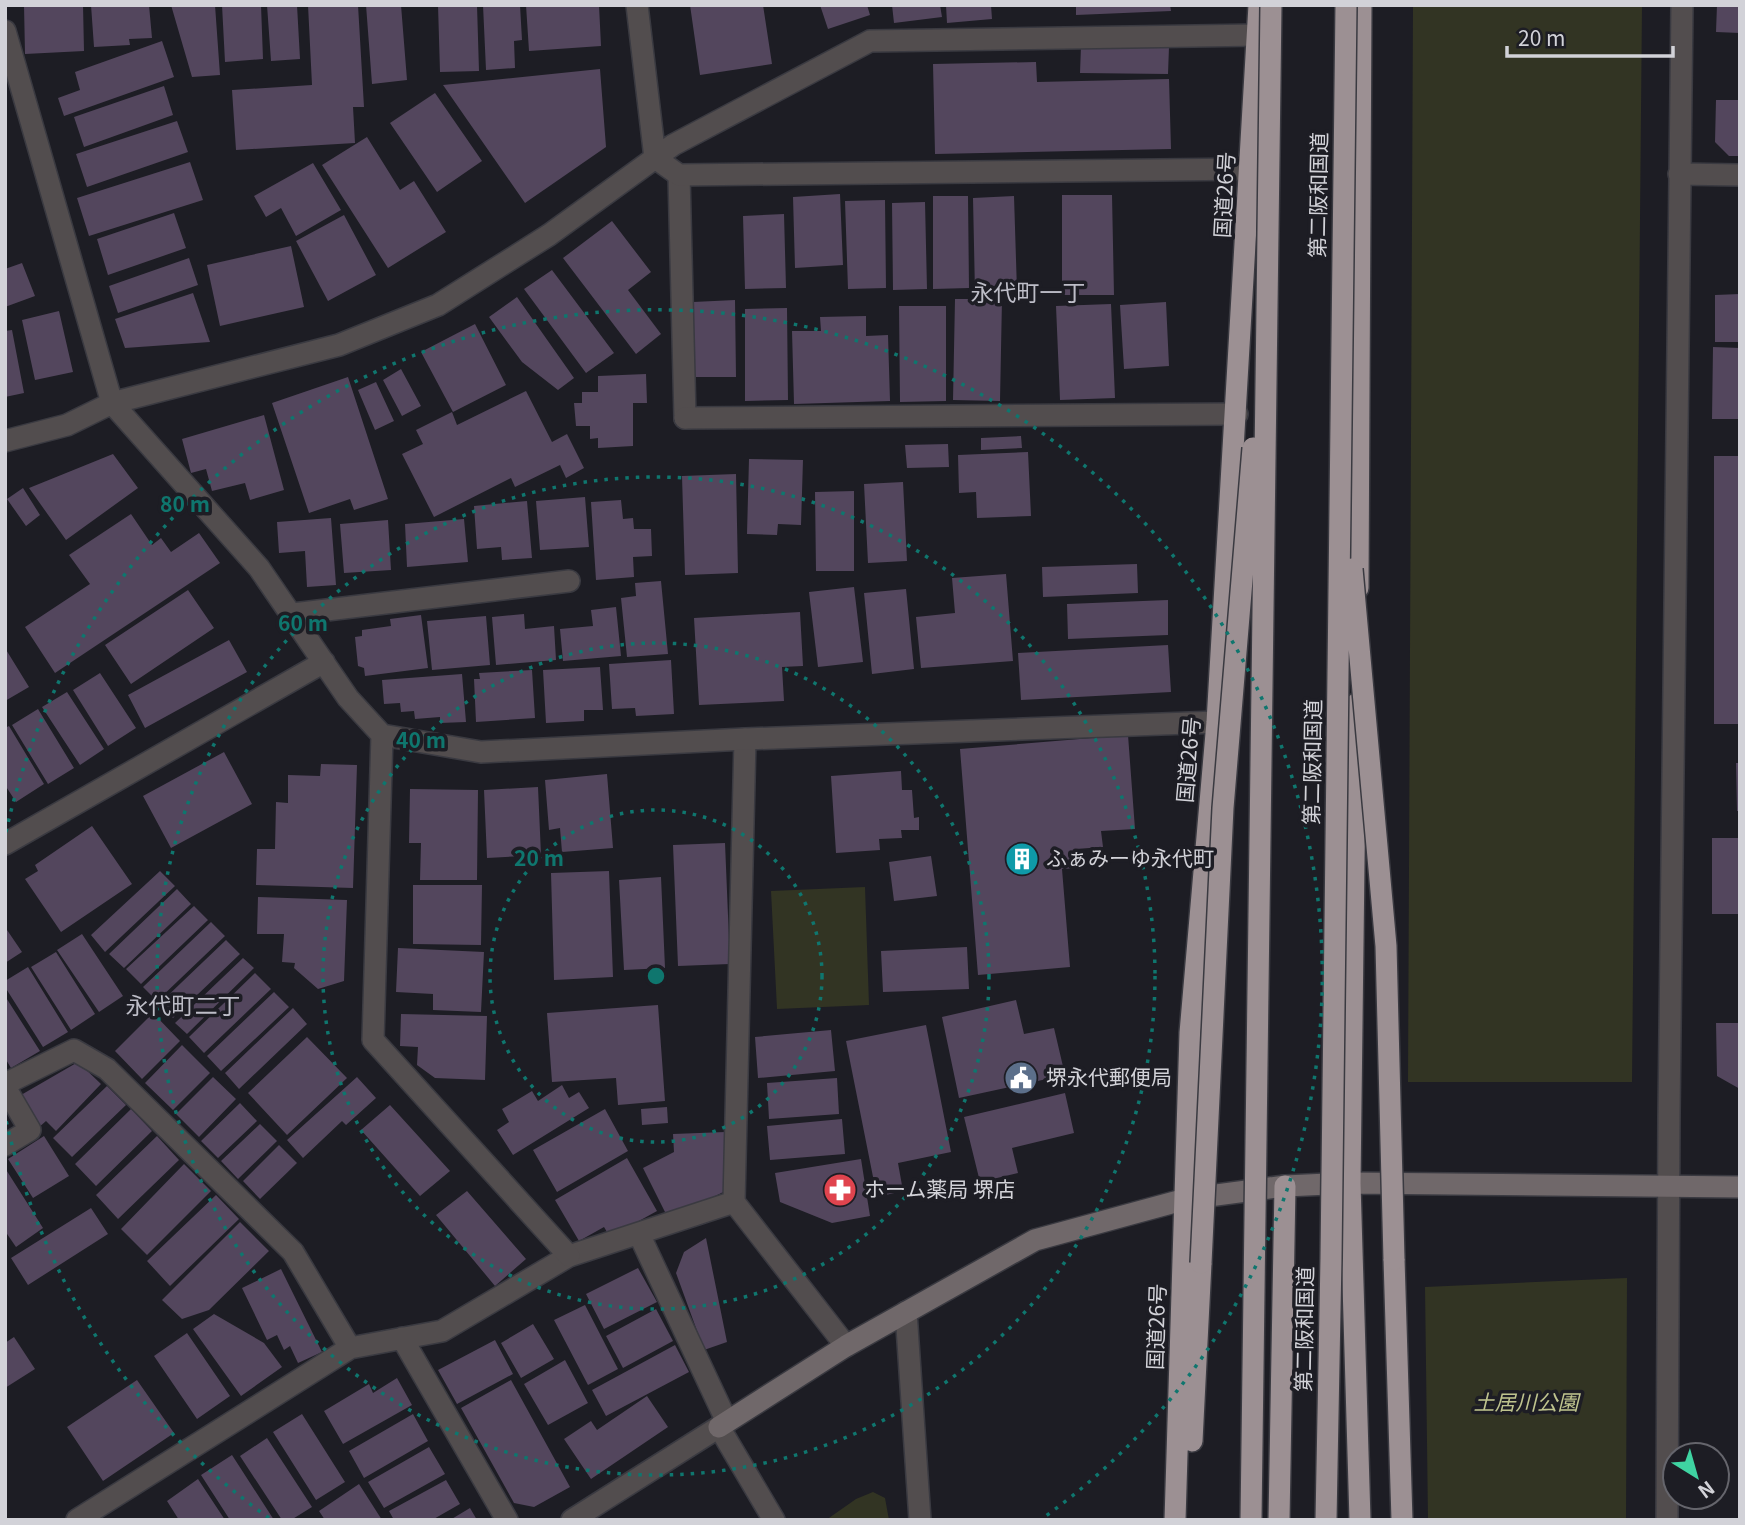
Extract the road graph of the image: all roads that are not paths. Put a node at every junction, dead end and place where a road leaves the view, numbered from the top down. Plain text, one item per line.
1 (638, 5) edge
2 (1259, 5) edge
3 (1271, 5) edge
4 (1346, 5) edge
5 (1361, 5) edge
6 (1682, 5) edge
7 (5, 32) edge
8 (1259, 35) junction
9 (654, 158) junction
10 (1251, 169) junction
11 (1679, 174) junction
12 (679, 175) junction
13 (1740, 175) edge
14 (1268, 263) junction
15 (112, 403) junction
16 (1237, 414) junction
17 (5, 441) edge
18 (1341, 452) junction
19 (569, 581) dead end
20 (293, 614) junction
21 (324, 662) junction
22 (1217, 722) junction
23 (382, 736) junction
24 (745, 739) junction
25 (5, 844) edge
26 (5, 1085) edge
27 (5, 1145) edge
28 (1350, 1183) junction
29 (1285, 1186) junction
30 (1669, 1187) junction
31 (1740, 1187) edge
32 (1186, 1199) junction
33 (734, 1202) junction
34 (639, 1234) junction
35 (569, 1256) junction
36 (906, 1312) junction
37 (402, 1338) junction
38 (846, 1346) junction
39 (350, 1348) junction
40 (723, 1424) junction
41 (77, 1520) edge
42 (507, 1520) edge
43 (572, 1520) edge
44 (774, 1520) edge
45 (920, 1520) edge
46 (1175, 1520) edge
47 (1188, 1520) edge
48 (1251, 1520) edge
49 (1279, 1520) edge
50 (1326, 1520) edge
51 (1360, 1520) edge
52 (1402, 1520) edge
53 (1667, 1520) edge

1 - 9 street
2 - 8 highway, 国道26号
3 - 14 highway, bridge
4 - 18 highway, 第二阪和国道, bridge
5 - 28 highway
6 - 11 street
7 - 15 street
8 - 9 street
8 - 10 highway, 国道26号
9 - 12 street
9 - 15 street
10 - 12 street
10 - 16 highway, 国道26号
11 - 13 street
11 - 30 street
12 - 16 street
14 - 47 highway, bridge
14 - 48 highway, bridge
15 - 17 street
15 - 20 street
16 - 22 highway, 国道26号
18 - 50 highway, 第二阪和国道, bridge
18 - 52 highway, bridge
19 - 20 street
20 - 21 street
21 - 23 street
21 - 25 street
22 - 24 street
22 - 32 highway, 国道26号
23 - 24 street
23 - 35 street
24 - 33 street
26 - 27 street
26 - 39 street
28 - 29 street
28 - 30 street
28 - 51 highway
29 - 32 street
29 - 49 highway
30 - 31 street
30 - 53 street
32 - 36 street
32 - 46 highway, 国道26号
33 - 34 street
33 - 38 street
34 - 35 street
34 - 40 street
35 - 37 street
36 - 38 street
36 - 45 street
37 - 39 street
37 - 42 street
38 - 40 street
39 - 41 street
40 - 43 street
40 - 44 street

